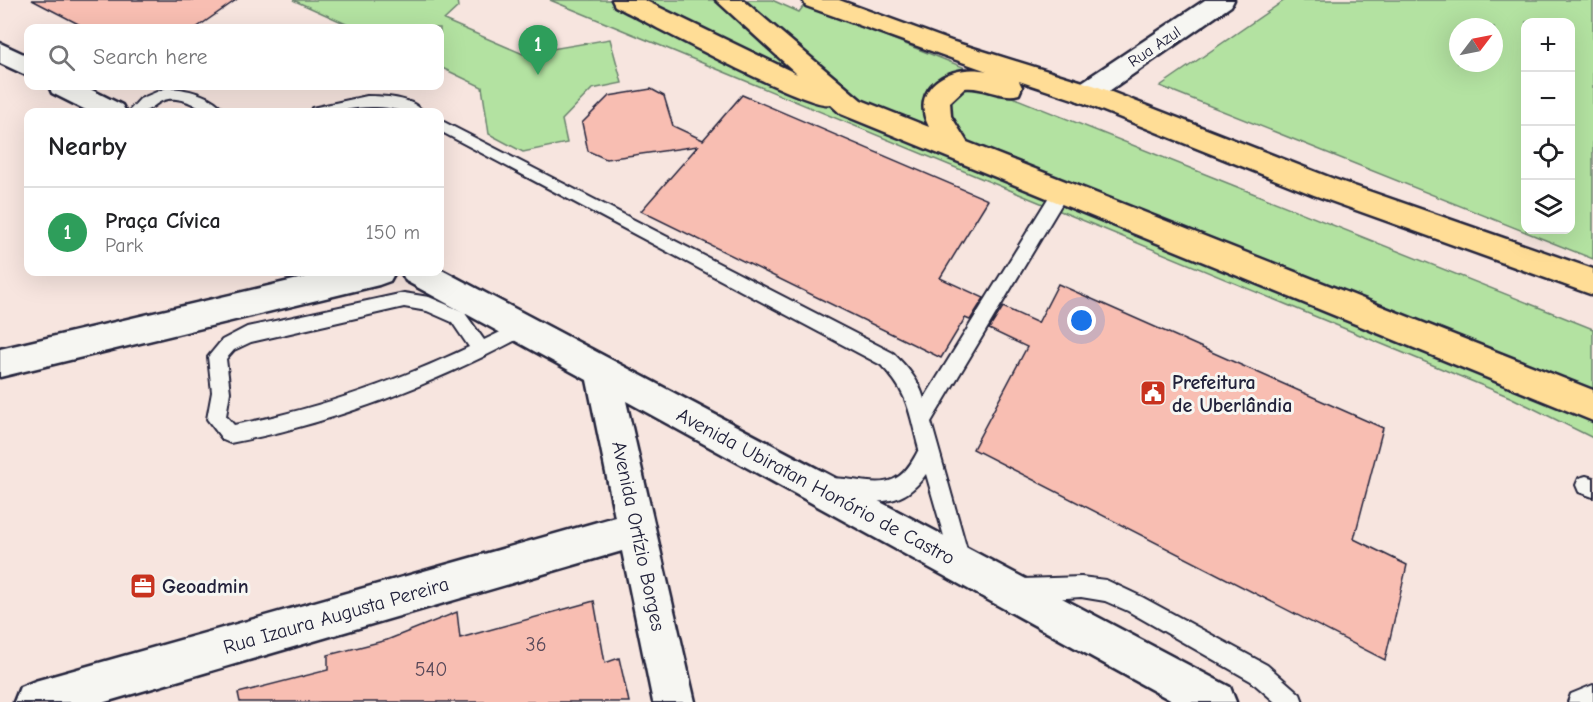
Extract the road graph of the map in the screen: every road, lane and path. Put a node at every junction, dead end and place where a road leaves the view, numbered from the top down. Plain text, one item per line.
1 (624, 0) edge
2 (728, 0) edge
3 (815, 0) edge
4 (848, 0) edge
5 (1222, 0) edge
6 (945, 48) junction
7 (0, 52) edge
8 (24, 66) edge
9 (70, 90) edge
10 (1086, 93) junction
11 (851, 107) junction
12 (104, 108) edge
13 (140, 108) edge
14 (211, 108) edge
15 (329, 108) edge
16 (408, 108) edge
17 (444, 127) edge
18 (956, 148) junction
19 (1324, 187) junction
20 (1061, 190) junction
21 (362, 276) edge
22 (425, 276) edge
23 (1593, 282) edge
24 (523, 328) junction
25 (482, 351) junction
26 (0, 363) edge
27 (602, 371) junction
28 (1593, 406) edge
29 (921, 421) junction
30 (929, 450) junction
31 (811, 483) junction
32 (637, 529) junction
33 (961, 564) junction
34 (1009, 591) junction
35 (1593, 696) edge
36 (35, 702) edge
37 (674, 702) edge
38 (1215, 702) edge
39 (1292, 702) edge
40 (1579, 702) edge

1 - 11 main road
2 - 11 main road
3 - 6 main road
4 - 6 main road
5 - 10 street, Rua Azul
6 - 10 main road
7 - 8 street
9 - 12 street
10 - 19 main road
11 - 18 main road
13 - 14 lane
15 - 16 lane
17 - 29 lane
18 - 19 main road
18 - 20 main road
19 - 23 main road
20 - 28 main road
20 - 29 lane
21 - 26 street
22 - 24 street, Avenida Ubiratan Honório de Castro
24 - 25 lane
24 - 27 street, Avenida Ubiratan Honório de Castro
25 - 25 lane
27 - 31 street, Avenida Ubiratan Honório de Castro
27 - 32 street, Avenida Ortízio Borges
29 - 30 lane
30 - 31 lane
30 - 33 lane
31 - 33 street, Avenida Ubiratan Honório de Castro
32 - 36 street, Rua Izaura Augusta Pereira
32 - 37 street, Avenida Ortízio Borges
33 - 34 street, Avenida Ubiratan Honório de Castro
34 - 38 street, Avenida Ubiratan Honório de Castro
34 - 39 lane
35 - 40 lane

